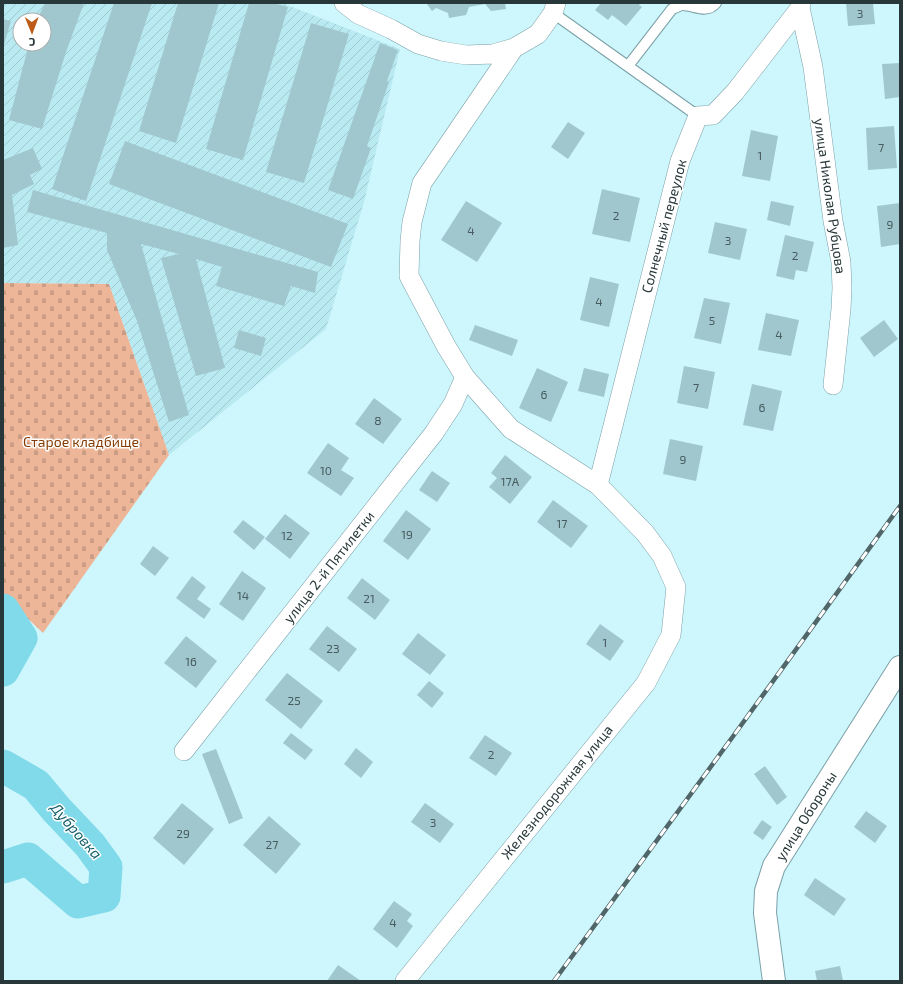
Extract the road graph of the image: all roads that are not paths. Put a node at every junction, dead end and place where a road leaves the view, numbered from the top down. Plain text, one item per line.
1 (344, 3) edge
2 (716, 3) edge
3 (801, 5) edge
4 (555, 8) edge
5 (514, 48) junction
6 (628, 66) junction
7 (698, 116) junction
8 (465, 377) junction
9 (833, 385) dead end
10 (598, 485) junction
11 (900, 667) edge
12 (184, 752) dead end
13 (406, 981) edge
14 (774, 981) edge

1 - 5 street
2 - 6 lane
3 - 7 street
3 - 9 street, улица Николая Рубцова
4 - 5 street
4 - 6 lane
5 - 8 street
6 - 7 lane
7 - 10 street, Солнечный переулок
8 - 10 street
8 - 12 street, улица 2-й Пятилетки
10 - 13 street, Железнодорожная улица
11 - 14 street, улица Обороны

